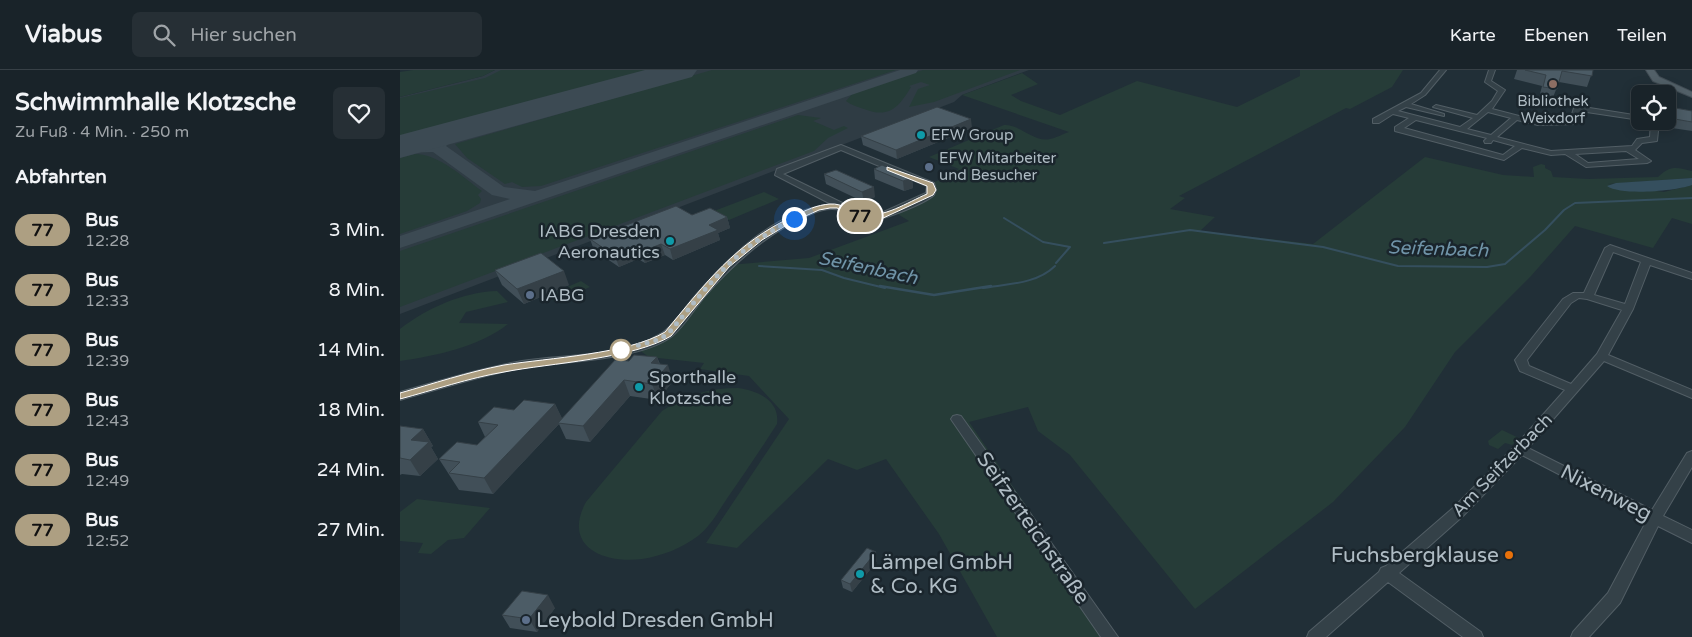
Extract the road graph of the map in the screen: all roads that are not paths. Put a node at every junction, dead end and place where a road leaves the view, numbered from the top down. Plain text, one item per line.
1 (1443, 70) edge
2 (1492, 70) edge
3 (1650, 70) edge
4 (1692, 96) edge
5 (1448, 100) dead end
6 (1407, 105) junction
7 (1433, 109) junction
8 (1488, 110) junction
9 (1394, 112) junction
10 (1449, 114) junction
11 (1478, 117) junction
12 (1631, 117) edge
13 (1414, 118) junction
14 (1516, 118) junction
15 (1376, 121) dead end
16 (1436, 124) junction
17 (1462, 130) junction
18 (1654, 130) edge
19 (1422, 136) junction
20 (1491, 138) junction
21 (1450, 143) junction
22 (1519, 146) junction
23 (1628, 149) junction
24 (1476, 150) junction
25 (1567, 152) junction
26 (820, 203) junction
27 (1647, 260) junction
28 (1692, 276) edge
29 (1588, 296) junction
30 (1628, 309) junction
31 (1602, 356) junction
32 (1573, 389) junction
33 (1692, 394) edge
34 (400, 396) edge
35 (957, 419) dead end
36 (1520, 449) junction
37 (1692, 456) edge
38 (1655, 518) junction
39 (1692, 537) edge
40 (1386, 572) junction
41 (1110, 637) edge
42 (1315, 637) edge
43 (1475, 637) edge
44 (1579, 637) edge

1 - 6 street
2 - 8 street
3 - 4 main road
5 - 7 street
6 - 7 street
6 - 9 street
7 - 10 street
8 - 11 street
8 - 14 street
9 - 13 street
9 - 15 street
10 - 11 street
10 - 16 street
11 - 17 street
12 - 14 street
13 - 16 street
13 - 19 street
14 - 20 street
16 - 17 street
16 - 19 street
17 - 20 street
17 - 21 street
18 - 23 street
19 - 21 street
20 - 22 street
20 - 24 street
21 - 24 street
22 - 24 street
22 - 25 street
23 - 25 street
23 - 25 street
26 - 26 street
26 - 34 street
27 - 28 street
27 - 29 street
27 - 30 street, Am Seifzerbach
29 - 30 street
29 - 32 street
30 - 31 street, Am Seifzerbach
31 - 32 street, Am Seifzerbach
31 - 33 street
32 - 36 street, Am Seifzerbach
35 - 41 street, Seifzerteichstraße
36 - 38 street, Nixenweg
36 - 40 street, Am Seifzerbach
37 - 38 street
38 - 39 street, Nixenweg
38 - 44 street
40 - 42 street, Am Seifzerbach
40 - 43 street

